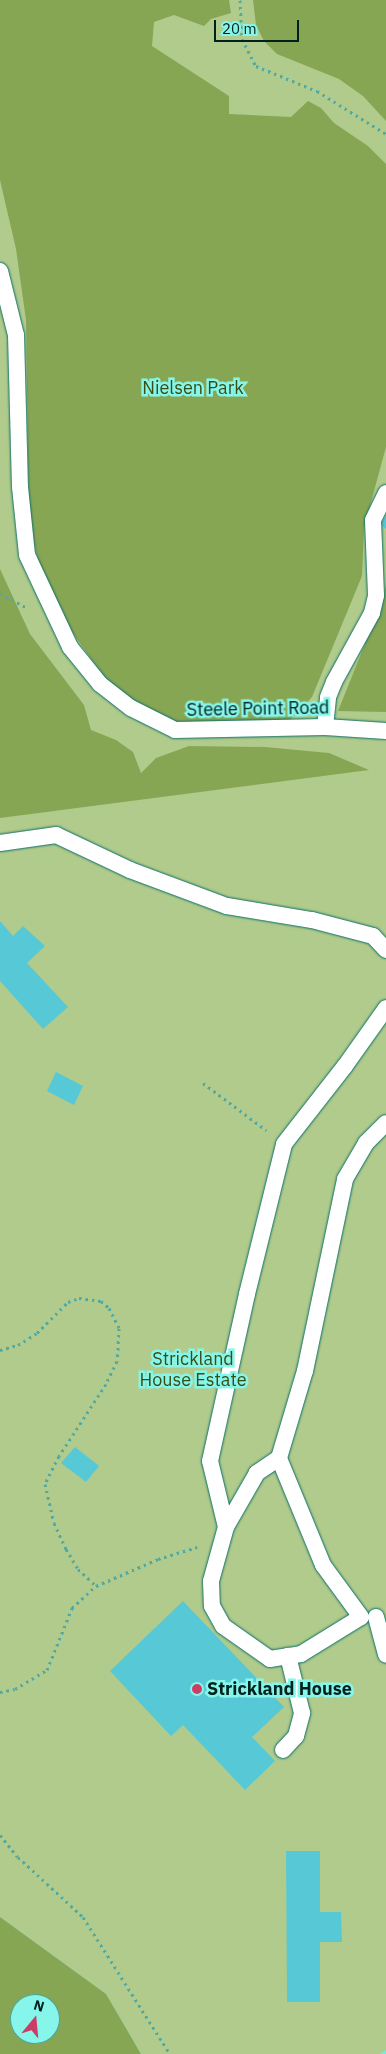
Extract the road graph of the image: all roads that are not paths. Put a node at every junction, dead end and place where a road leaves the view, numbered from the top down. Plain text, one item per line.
1 (0, 271) edge
2 (386, 493) edge
3 (324, 727) junction
4 (386, 731) edge
5 (0, 843) edge
6 (386, 950) edge
7 (386, 1008) edge
8 (386, 1123) edge
9 (279, 1458) junction
10 (226, 1527) junction
11 (375, 1617) edge
12 (386, 1655) edge
13 (288, 1656) junction
14 (283, 1750) dead end

1 - 3 lane, Steele Point Road
2 - 3 lane
3 - 4 lane, Steele Point Road
5 - 6 lane
7 - 10 lane
8 - 9 lane
9 - 10 lane
9 - 11 lane
10 - 13 lane
11 - 12 lane
11 - 13 lane
13 - 14 lane

